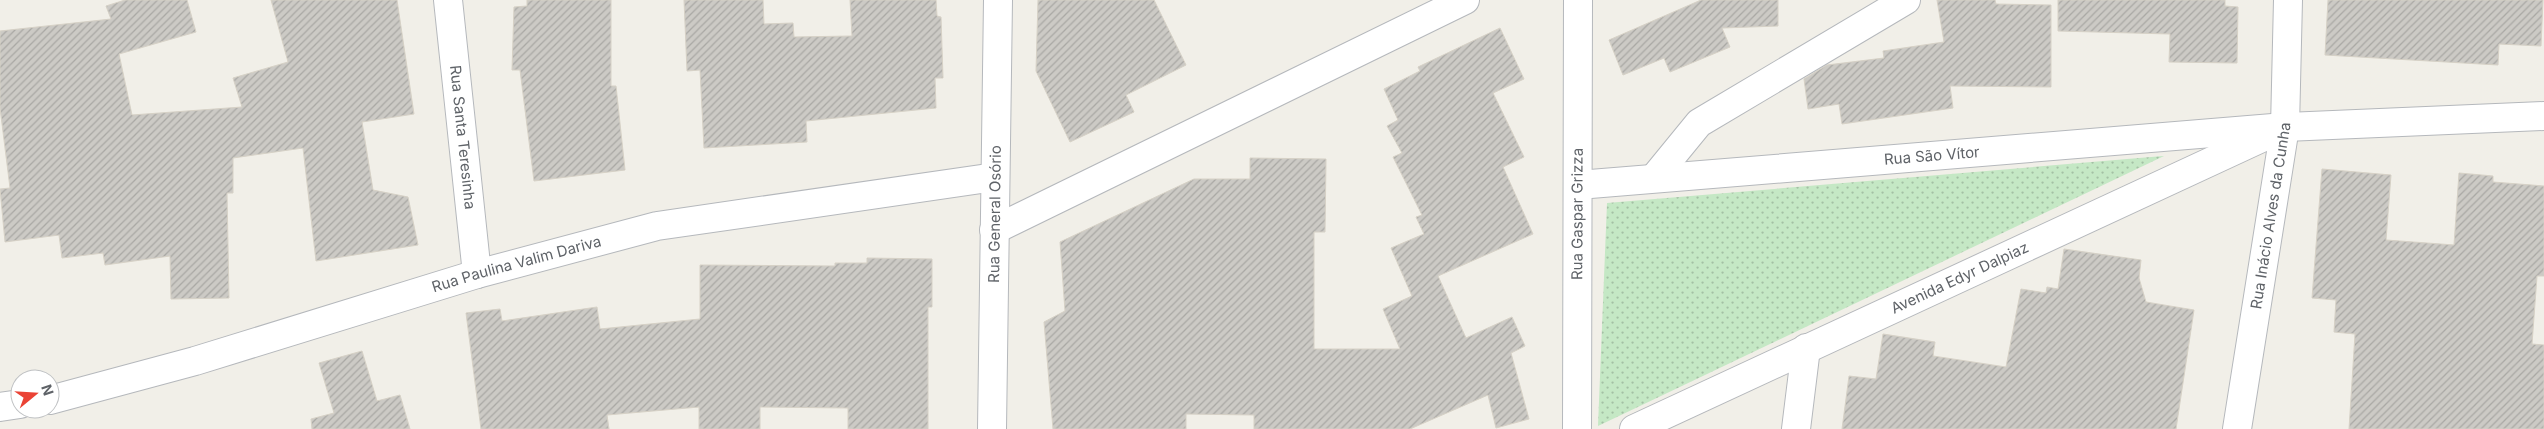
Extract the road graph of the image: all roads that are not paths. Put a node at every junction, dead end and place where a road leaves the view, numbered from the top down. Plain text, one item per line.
1 (448, 0) edge
2 (998, 0) edge
3 (1465, 0) edge
4 (1578, 0) edge
5 (1906, 0) edge
6 (2288, 0) edge
7 (2544, 116) edge
8 (2285, 127) junction
9 (994, 177) junction
10 (1654, 178) junction
11 (1578, 185) junction
12 (994, 230) junction
13 (477, 274) junction
14 (1806, 348) junction
15 (60, 397) edge
16 (992, 429) edge
17 (1577, 429) edge
18 (1634, 429) edge
19 (1796, 429) edge
20 (2237, 429) edge

1 - 13 street, Rua Santa Teresinha
2 - 9 street, Rua General Osório
3 - 12 street
4 - 11 street, Rua Gaspar Grizza
5 - 10 street
6 - 8 street, Rua Inácio Alves da Cunha
7 - 8 street, Rua São Vítor
8 - 10 street, Rua São Vítor
8 - 14 street, Avenida Edyr Dalpiaz
8 - 20 street, Rua Inácio Alves da Cunha
9 - 12 street, Rua General Osório
9 - 13 street, Rua Paulina Valim Dariva
10 - 11 street, Rua São Vítor
11 - 17 street, Rua Gaspar Grizza
12 - 16 street, Rua General Osório
13 - 15 street, Rua Paulina Valim Dariva
14 - 18 street, Avenida Edyr Dalpiaz
14 - 19 street

